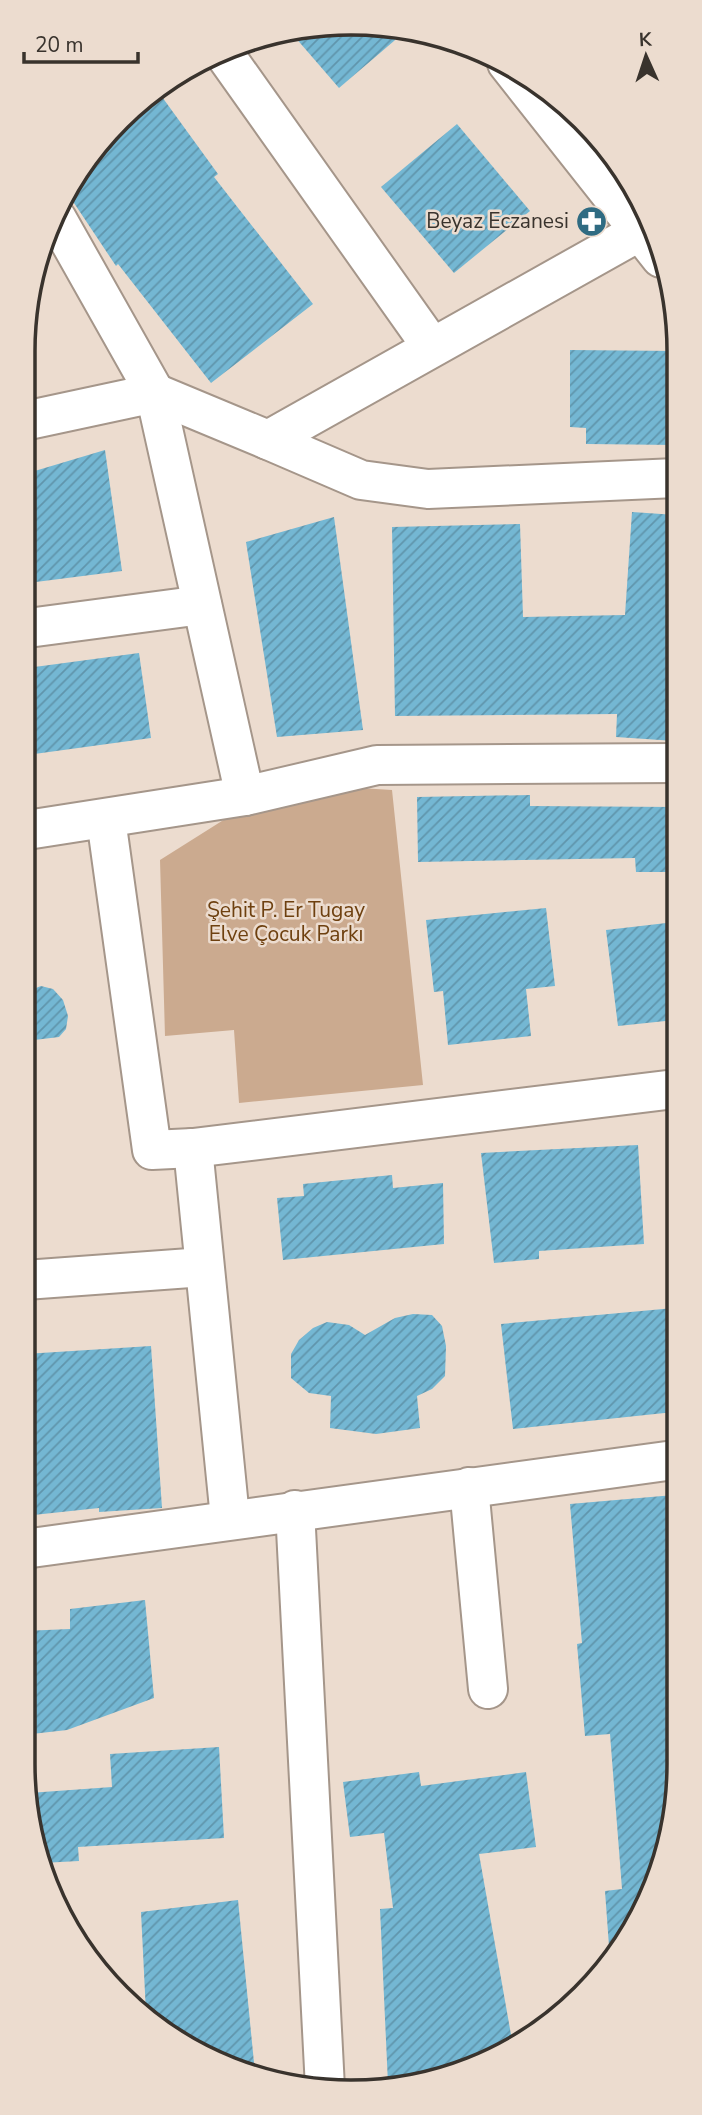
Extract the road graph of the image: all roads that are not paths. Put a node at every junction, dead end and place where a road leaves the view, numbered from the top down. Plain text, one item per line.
1 (228, 60) edge
2 (526, 87) edge
3 (61, 226) edge
4 (642, 229) edge
5 (647, 240) edge
6 (432, 347) junction
7 (155, 393) junction
8 (35, 419) edge
9 (268, 440) junction
10 (667, 478) edge
11 (202, 605) junction
12 (35, 627) edge
13 (667, 763) edge
14 (245, 796) junction
15 (106, 819) junction
16 (35, 829) edge
17 (667, 1089) edge
18 (193, 1148) junction
19 (204, 1267) junction
20 (35, 1279) edge
21 (667, 1461) edge
22 (469, 1487) junction
23 (295, 1510) junction
24 (230, 1518) junction
25 (35, 1547) edge
26 (488, 1689) dead end
27 (325, 2078) edge

1 - 6 street
2 - 4 street
3 - 7 street
5 - 6 street
6 - 9 street
7 - 8 street
7 - 9 street
7 - 11 street
9 - 10 street
11 - 12 street
11 - 14 street
13 - 14 street
14 - 15 street
15 - 16 street
15 - 18 street
17 - 18 street
18 - 19 street
19 - 20 street
19 - 24 street
21 - 22 street
22 - 23 street
22 - 26 street
23 - 24 street
23 - 27 street
24 - 25 street

